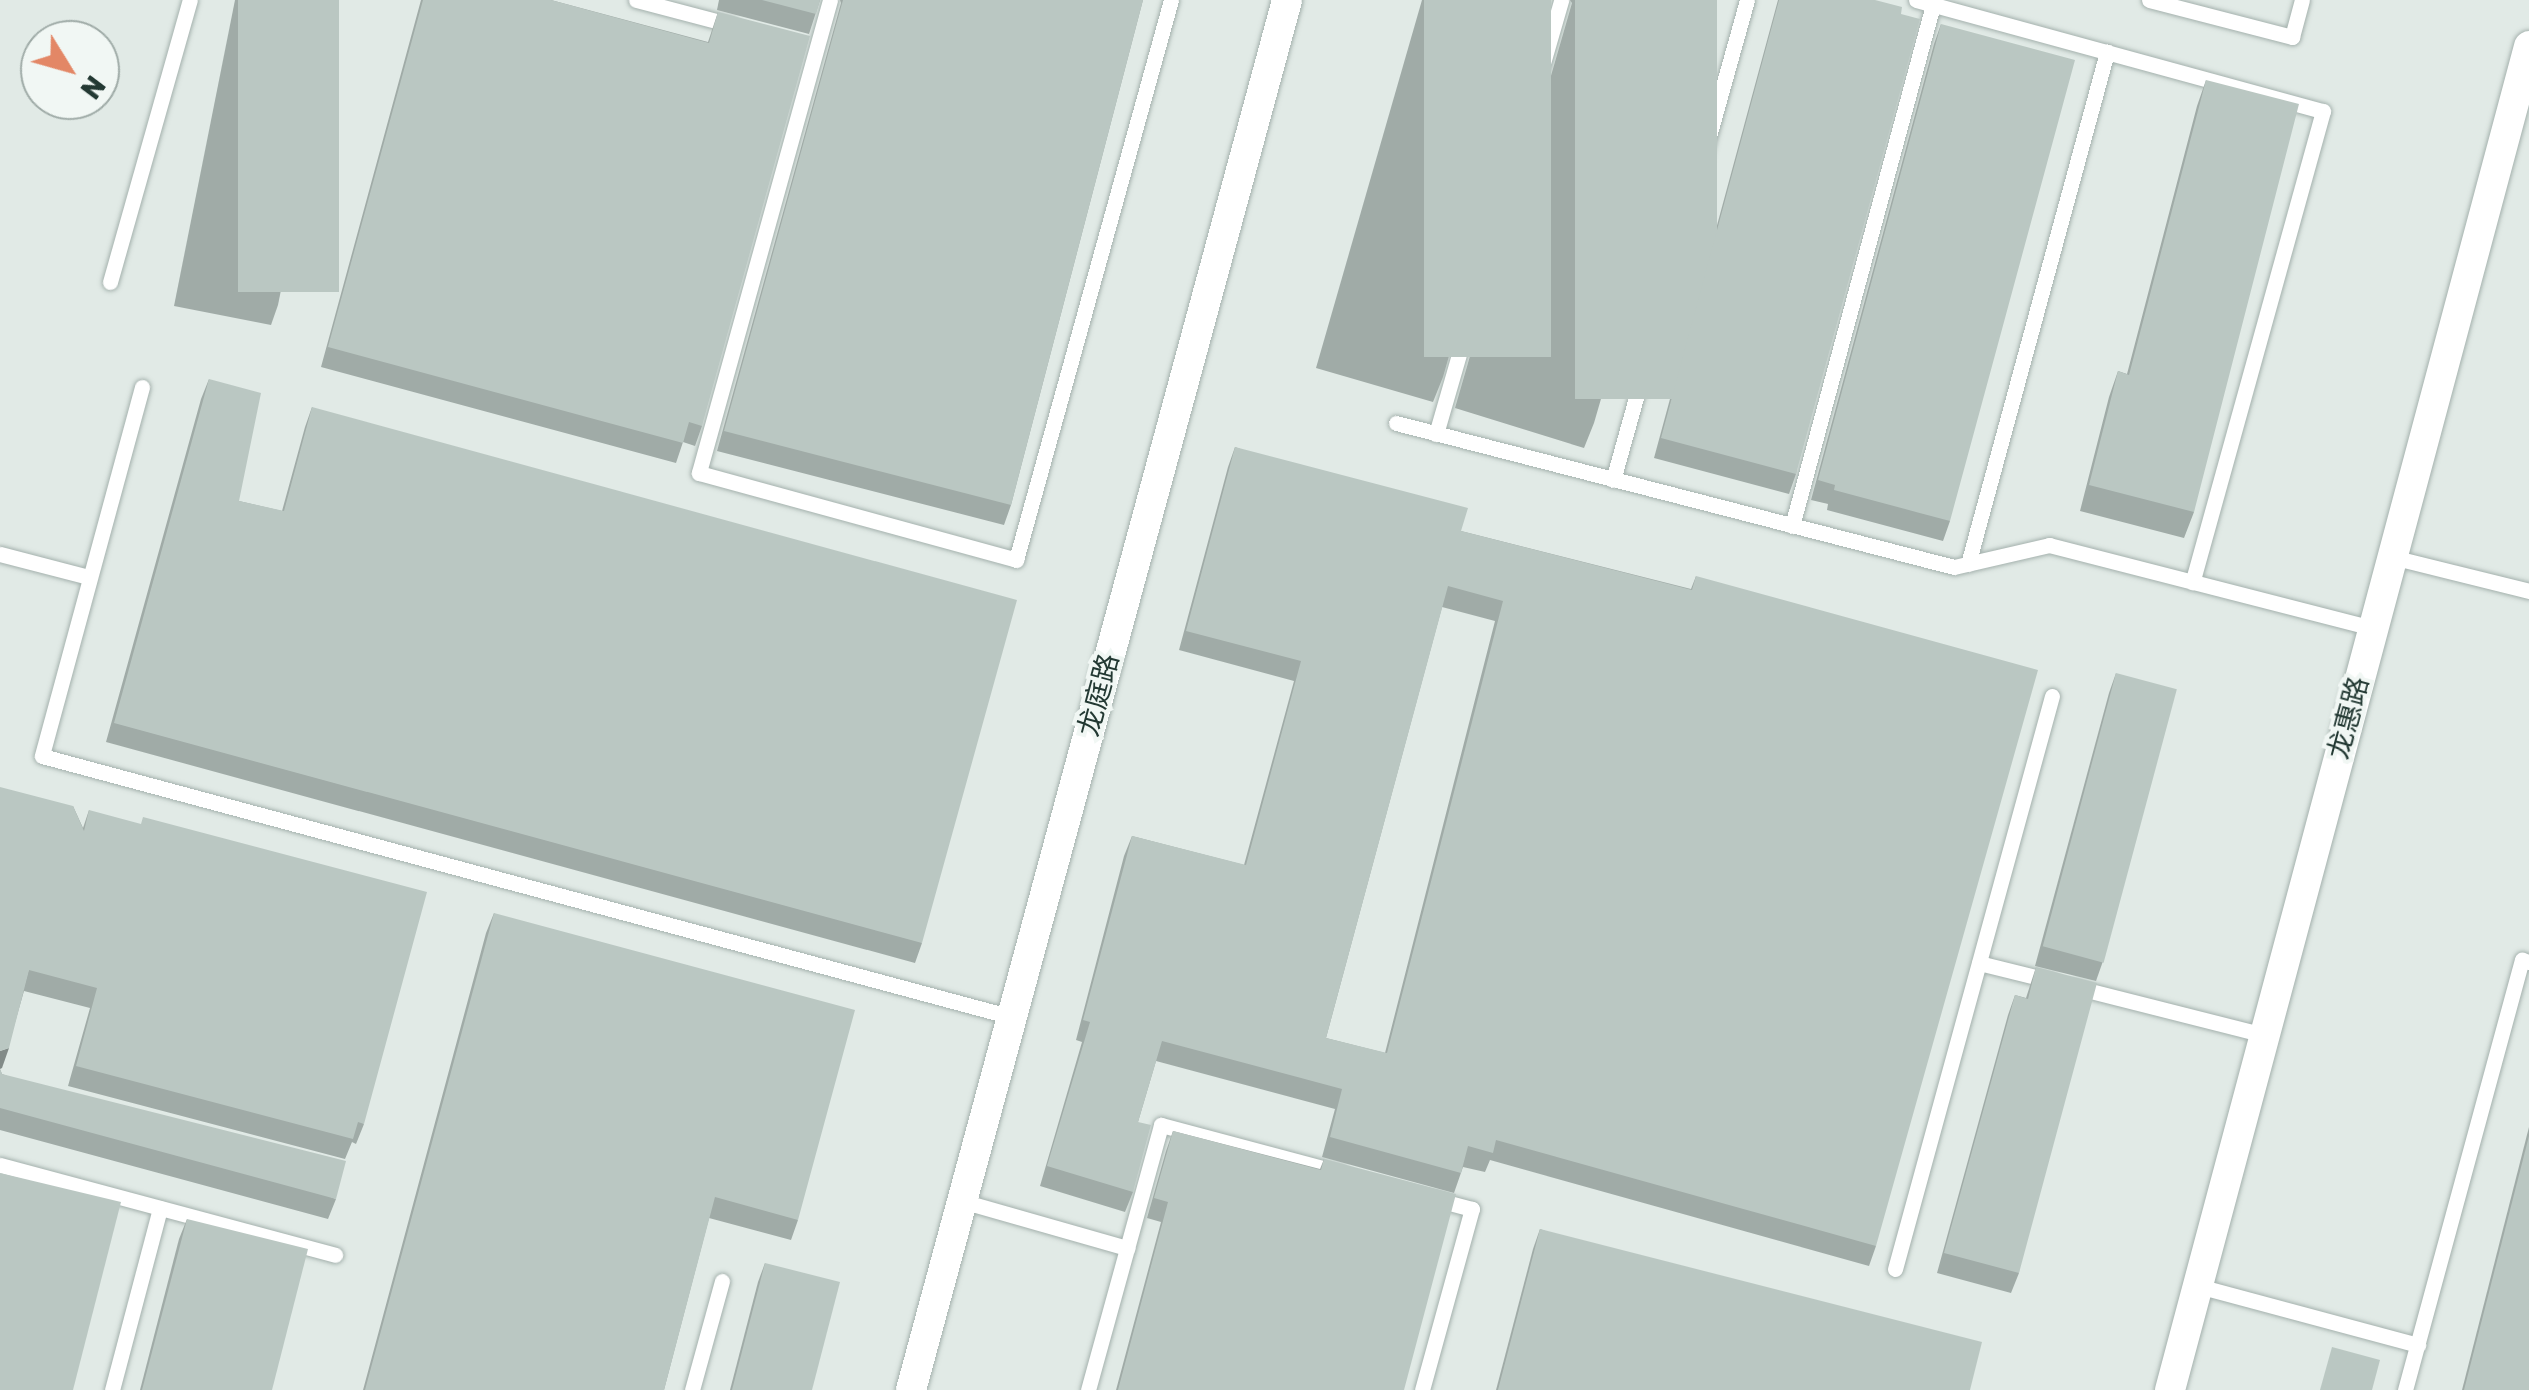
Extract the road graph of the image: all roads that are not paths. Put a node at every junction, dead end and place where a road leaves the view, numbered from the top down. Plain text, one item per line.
1 (190, 0) edge
2 (636, 0) edge
3 (830, 0) edge
4 (1171, 0) edge
5 (1287, 0) edge
6 (1560, 0) edge
7 (1747, 0) edge
8 (1916, 0) edge
9 (2149, 0) edge
10 (2302, 0) edge
11 (1934, 5) junction
12 (744, 29) edge
13 (798, 44) edge
14 (2529, 46) edge
15 (816, 48) junction
16 (2107, 52) junction
17 (2525, 78) edge
18 (110, 282) dead end
19 (142, 387) dead end
20 (1396, 423) dead end
21 (1436, 434) junction
22 (1613, 480) junction
23 (1792, 526) junction
24 (0, 554) edge
25 (2392, 557) junction
26 (1968, 564) junction
27 (90, 577) junction
28 (2192, 582) junction
29 (2529, 592) edge
30 (2373, 628) junction
31 (2052, 696) dead end
32 (2529, 962) edge
33 (1979, 963) junction
34 (1012, 1018) junction
35 (2265, 1034) junction
36 (0, 1165) edge
37 (1362, 1179) edge
38 (1417, 1194) edge
39 (962, 1201) junction
40 (160, 1208) junction
41 (1128, 1248) junction
42 (335, 1255) dead end
43 (1894, 1269) dead end
44 (722, 1281) dead end
45 (2198, 1286) junction
46 (2418, 1345) junction
47 (112, 1390) edge
48 (692, 1390) edge
49 (911, 1390) edge
50 (1088, 1390) edge
51 (1422, 1390) edge
52 (2170, 1390) edge
53 (2406, 1390) edge

1 - 18 lane
2 - 12 lane
3 - 15 lane
4 - 15 lane
5 - 34 street, 龙庭路
6 - 21 lane
7 - 22 lane
8 - 11 lane
9 - 10 lane
11 - 16 lane
11 - 23 lane
13 - 15 lane
14 - 17 street, 龙惠路
16 - 26 lane
16 - 28 lane
17 - 25 street, 龙惠路
19 - 27 lane
20 - 21 lane
21 - 22 lane
22 - 23 lane
23 - 26 lane
24 - 27 lane
25 - 29 lane
25 - 30 street, 龙惠路
26 - 28 lane
27 - 34 lane
28 - 30 lane
30 - 35 street, 龙惠路
31 - 33 lane
32 - 46 lane
33 - 35 lane
33 - 43 lane
34 - 39 street, 龙庭路
35 - 45 street, 龙惠路
36 - 40 lane
37 - 41 lane
38 - 51 lane
39 - 41 lane
39 - 49 street, 龙庭路
40 - 42 lane
40 - 47 lane
41 - 50 lane
44 - 48 lane
45 - 46 lane
45 - 52 street, 龙惠路
46 - 53 lane

